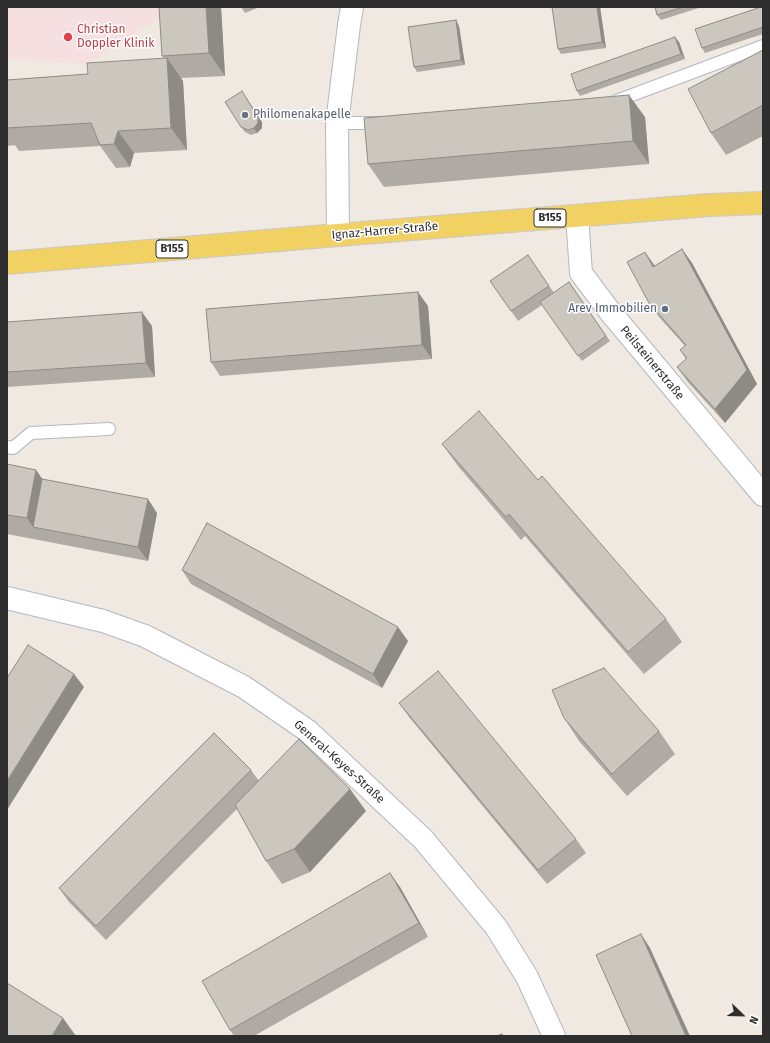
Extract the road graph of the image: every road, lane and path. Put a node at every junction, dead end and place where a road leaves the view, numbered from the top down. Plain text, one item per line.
1 (352, 7) edge
2 (763, 46) edge
3 (609, 103) edge
4 (337, 123) junction
5 (390, 124) edge
6 (763, 203) edge
7 (577, 216) junction
8 (338, 235) junction
9 (7, 263) edge
10 (110, 429) dead end
11 (7, 448) edge
12 (763, 495) edge
13 (7, 598) edge
14 (554, 1036) edge

1 - 4 street
2 - 3 lane
4 - 5 lane
4 - 8 street
6 - 7 main road, Ignaz-Harrer-Straße / B155
7 - 8 main road, Ignaz-Harrer-Straße / B155
7 - 12 street, Peilsteinerstraße
8 - 9 main road, Ignaz-Harrer-Straße / B155
10 - 11 lane
13 - 14 street, General-Keyes-Straße

